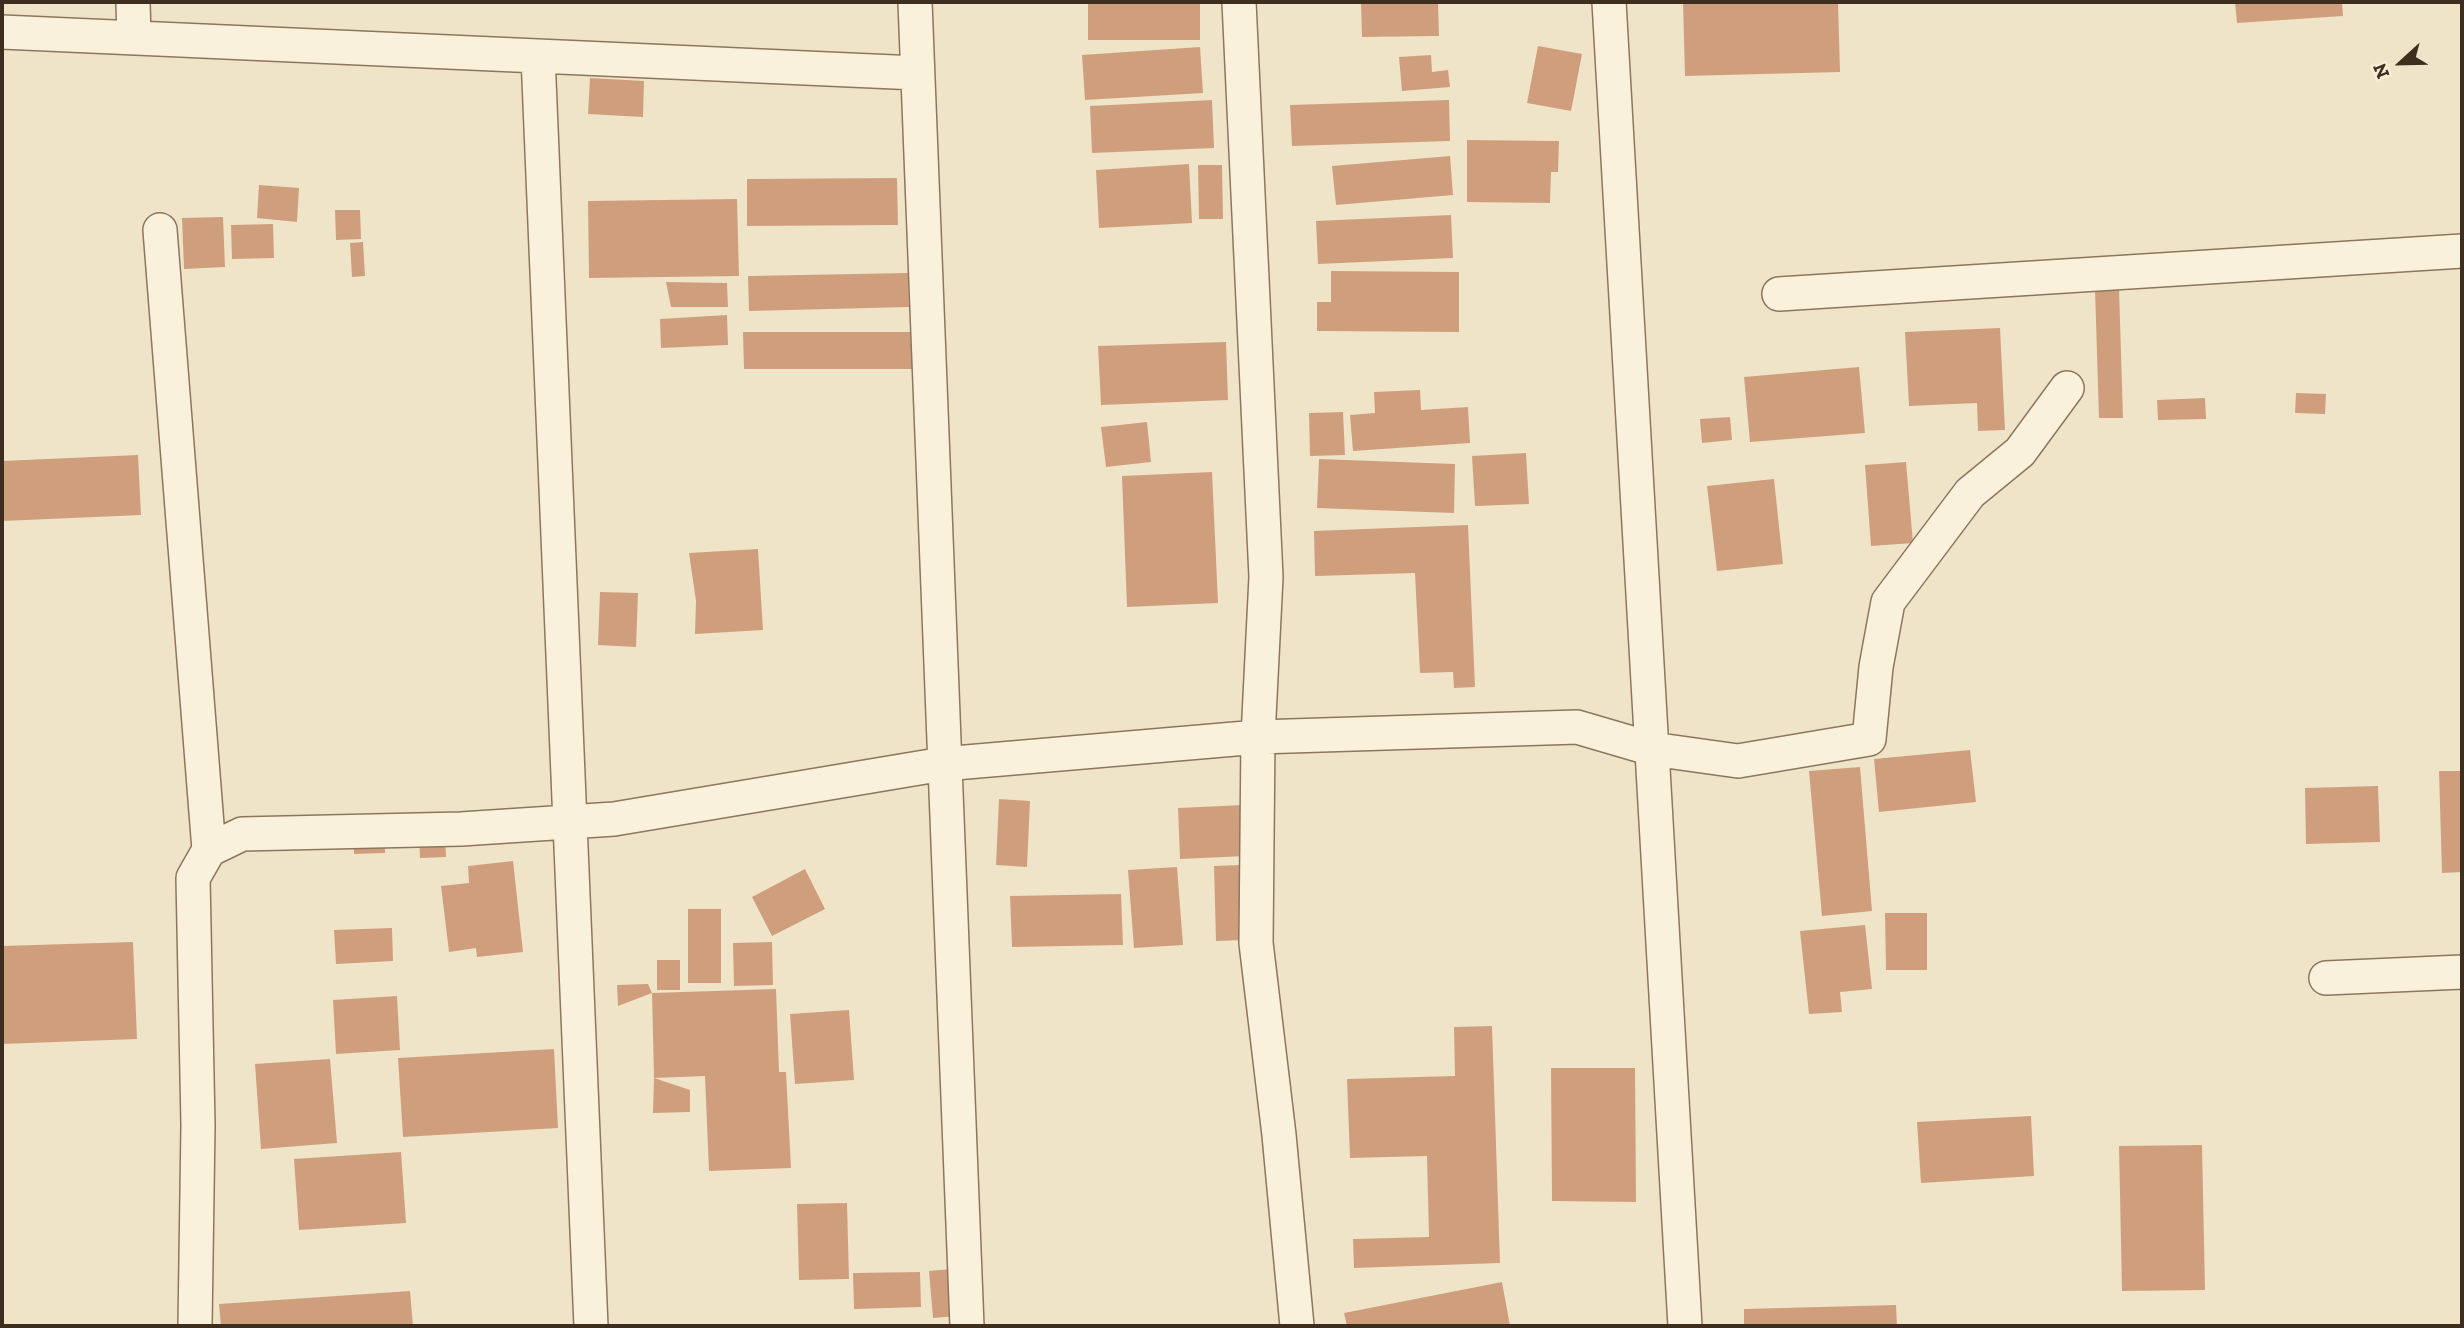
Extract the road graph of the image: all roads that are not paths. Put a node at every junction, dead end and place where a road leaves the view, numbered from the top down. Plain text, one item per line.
1 (133, 2) edge
2 (915, 2) edge
3 (1239, 2) edge
4 (1609, 2) edge
5 (2, 32) edge
6 (134, 38) junction
7 (538, 56) junction
8 (918, 73) junction
9 (160, 230) dead end
10 (2462, 251) edge
11 (1779, 294) dead end
12 (2067, 388) dead end
13 (1258, 737) junction
14 (1651, 749) junction
15 (943, 764) junction
16 (570, 822) junction
17 (209, 850) junction
18 (2462, 972) edge
19 (2326, 978) dead end
20 (195, 1326) edge
21 (591, 1326) edge
22 (967, 1326) edge
23 (1297, 1326) edge
24 (1685, 1326) edge

1 - 6 street
2 - 8 street
3 - 13 street
4 - 14 street
5 - 6 street
6 - 7 street
7 - 8 street
7 - 16 street
8 - 15 street
9 - 17 street
10 - 11 street
12 - 14 street
13 - 14 street
13 - 15 street
13 - 23 street
14 - 24 street
15 - 16 street
15 - 22 street
16 - 17 street
16 - 21 street
17 - 20 street
18 - 19 street

